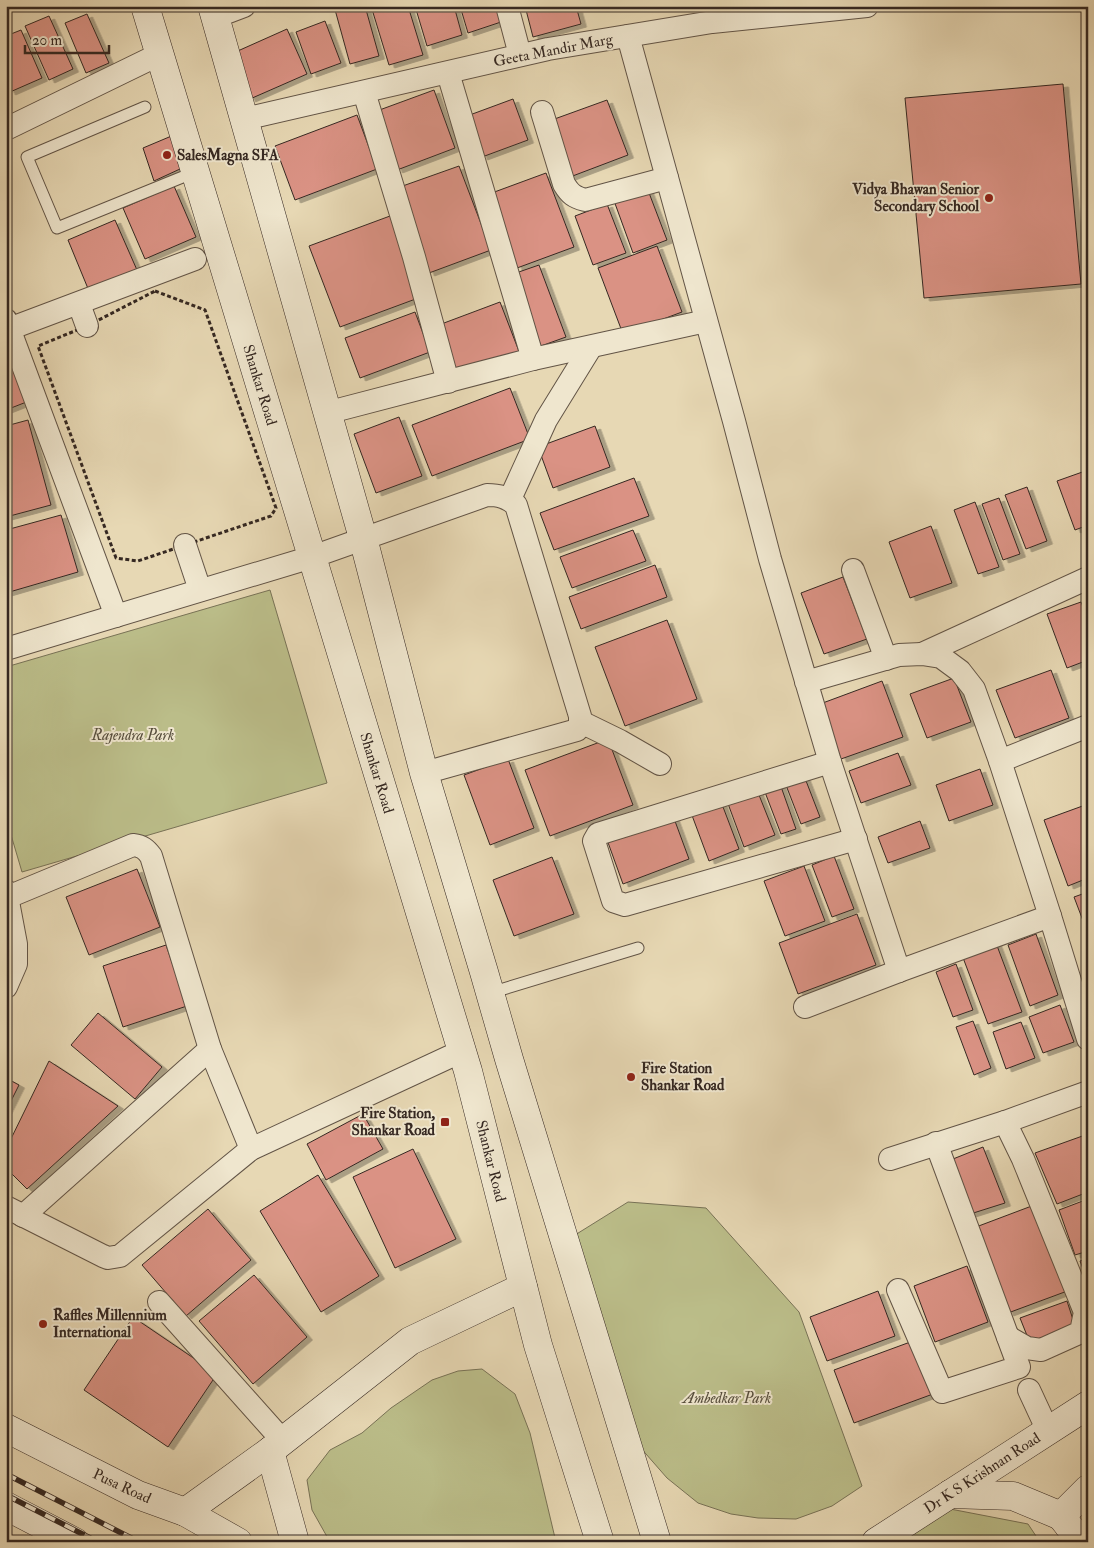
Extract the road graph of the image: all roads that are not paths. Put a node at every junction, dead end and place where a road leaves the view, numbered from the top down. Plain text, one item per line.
1 (145, 6) edge
2 (244, 6) edge
3 (507, 6) edge
4 (867, 6) edge
5 (779, 11) edge
6 (213, 12) edge
7 (628, 36) junction
8 (160, 54) junction
9 (520, 55) junction
10 (448, 73) junction
11 (364, 92) junction
12 (145, 107) dead end
13 (542, 112) dead end
14 (244, 119) junction
15 (7, 127) edge
16 (196, 172) junction
17 (667, 178) junction
18 (195, 259) dead end
19 (79, 304) junction
20 (706, 321) junction
21 (8, 325) edge
22 (87, 326) road end
23 (591, 346) junction
24 (533, 359) junction
25 (448, 382) junction
26 (326, 413) junction
27 (510, 499) junction
28 (363, 538) junction
29 (185, 545) road end
30 (312, 556) junction
31 (853, 570) dead end
32 (1088, 578) edge
33 (200, 590) junction
34 (116, 616) junction
35 (6, 649) edge
36 (922, 654) junction
37 (886, 659) junction
38 (806, 682) junction
39 (581, 722) junction
40 (1088, 726) edge
41 (1000, 761) junction
42 (830, 762) junction
43 (660, 764) dead end
44 (424, 773) junction
45 (856, 839) junction
46 (7, 894) edge
47 (1050, 916) junction
48 (638, 948) dead end
49 (900, 971) junction
50 (6, 987) edge
51 (490, 993) junction
52 (805, 1007) dead end
53 (1088, 1038) edge
54 (210, 1049) junction
55 (509, 1059) junction
56 (465, 1061) junction
57 (1088, 1092) edge
58 (1005, 1122) junction
59 (936, 1143) junction
60 (250, 1149) junction
61 (890, 1159) dead end
62 (14, 1211) edge
63 (523, 1287) junction
64 (898, 1290) dead end
65 (160, 1302) dead end
66 (1008, 1337) junction
67 (1029, 1390) dead end
68 (1088, 1405) edge
69 (6, 1428) edge
70 (1048, 1431) junction
71 (277, 1446) junction
72 (1088, 1489) edge
73 (950, 1494) junction
74 (6, 1506) edge
75 (185, 1512) junction
76 (1061, 1516) junction
77 (663, 1539) edge
78 (75, 1542) edge
79 (238, 1542) edge
80 (295, 1542) edge
81 (600, 1542) edge
82 (876, 1542) edge
83 (1081, 1542) edge

1 - 8 main road, Shankar Road
2 - 6 street
3 - 9 street
4 - 5 street, Geeta Mandir Marg
5 - 7 street, Geeta Mandir Marg
6 - 14 main road
7 - 9 street, Geeta Mandir Marg
7 - 17 street
8 - 15 street
8 - 16 main road, Shankar Road
9 - 10 street, Geeta Mandir Marg
10 - 11 street, Geeta Mandir Marg
10 - 24 street
11 - 14 street, Geeta Mandir Marg
11 - 25 street
12 - 16 lane
13 - 17 street
14 - 26 main road
16 - 30 main road, Shankar Road
17 - 20 street
18 - 19 street
19 - 21 street
19 - 22 street
20 - 23 street
20 - 38 street
21 - 34 street
23 - 24 street
23 - 27 street
24 - 25 street
25 - 26 street
26 - 28 main road
27 - 28 street
27 - 39 street
28 - 30 street
28 - 44 main road
29 - 33 street
30 - 33 street
30 - 56 main road, Shankar Road
31 - 37 street
32 - 36 street
33 - 34 street
34 - 35 street
36 - 37 street
36 - 41 street
37 - 38 street
38 - 42 street
39 - 43 street
39 - 44 street
40 - 41 street
41 - 47 street
42 - 45 street
42 - 45 street
44 - 51 main road
45 - 49 street
46 - 50 street
46 - 54 street
47 - 49 street
47 - 53 street
48 - 51 lane
49 - 52 street
51 - 55 main road
54 - 60 street
54 - 62 street
55 - 56 main road
55 - 77 main road
56 - 60 street
56 - 63 main road, Shankar Road
57 - 58 street
58 - 59 street
58 - 66 street
59 - 61 street
59 - 66 street
60 - 62 street
63 - 71 main road
63 - 81 main road, Shankar Road
64 - 66 street
65 - 71 street
67 - 70 street
68 - 70 main road, Dr K S Krishnan Road
69 - 75 main road, Pusa Road
70 - 73 main road, Dr K S Krishnan Road
71 - 75 main road
71 - 80 main road
72 - 76 main road
73 - 76 main road
73 - 82 main road, Dr K S Krishnan Road
74 - 78 main road
75 - 79 main road, Pusa Road
76 - 83 main road

